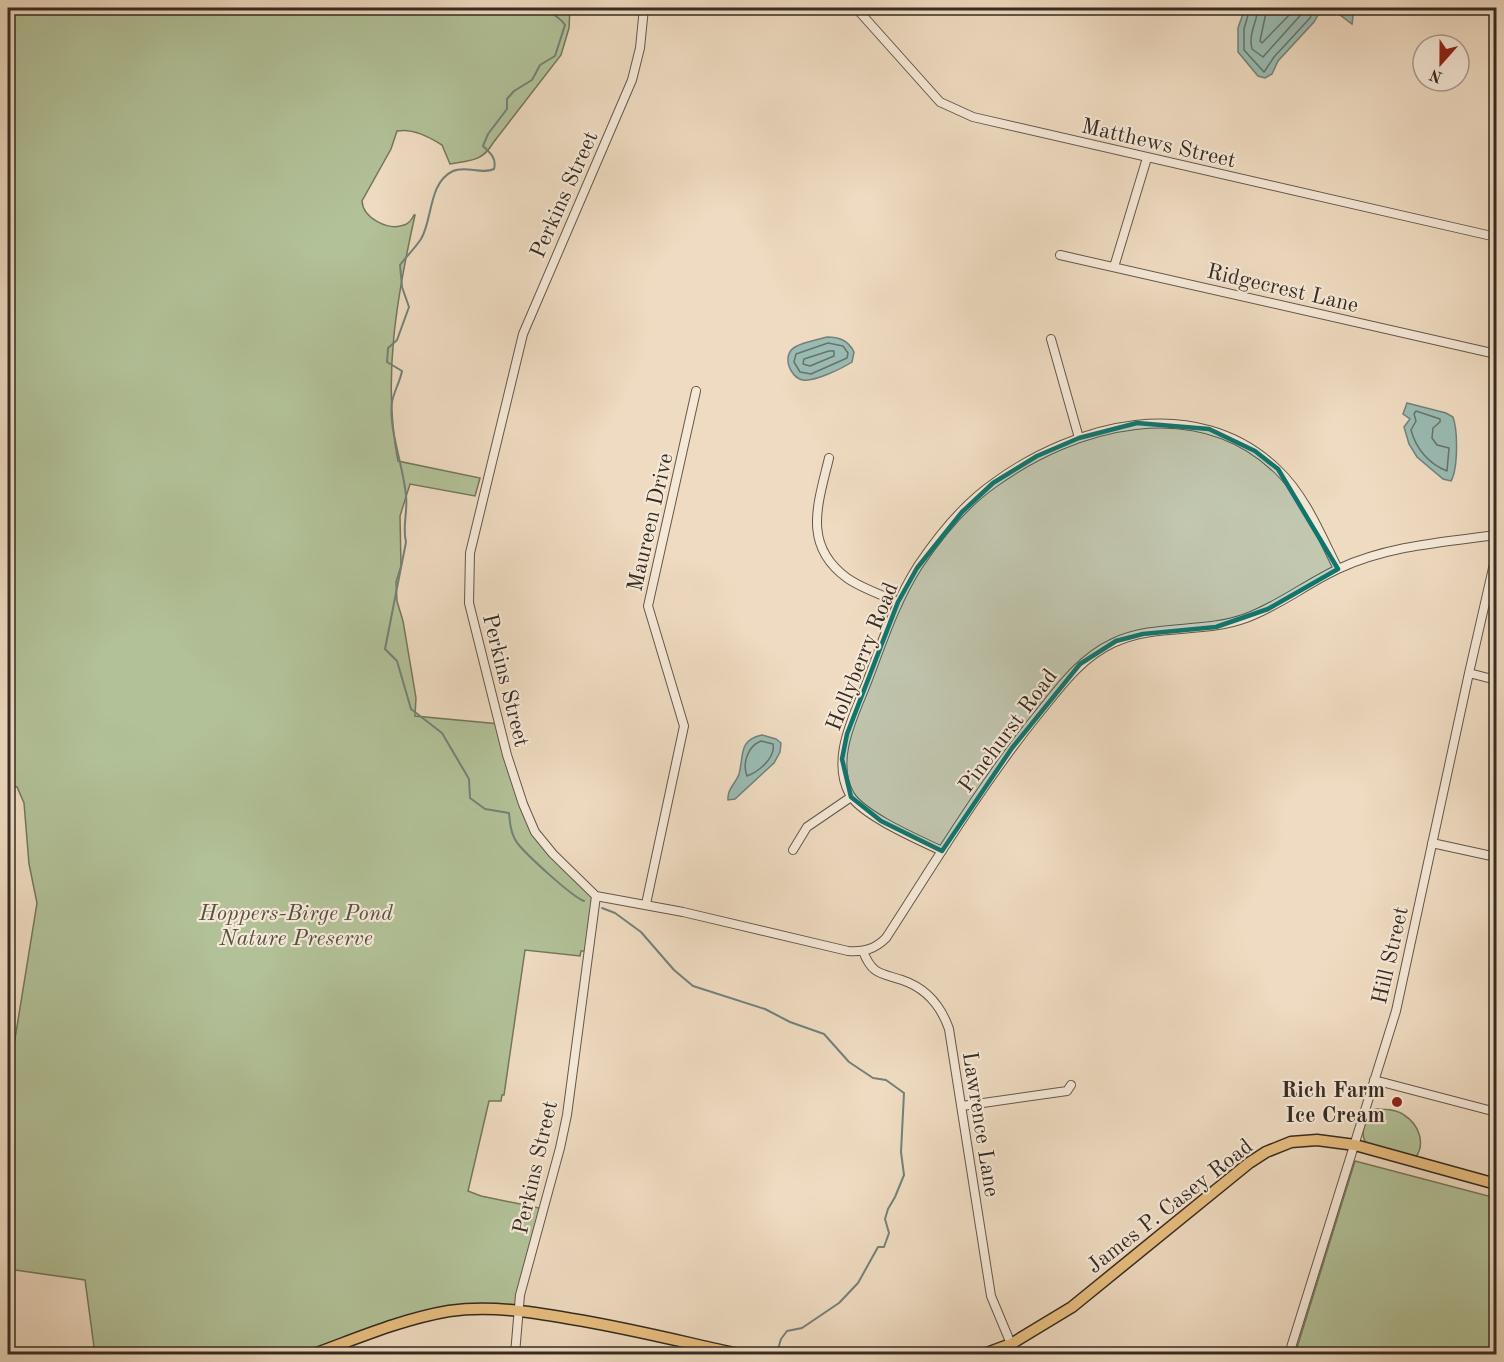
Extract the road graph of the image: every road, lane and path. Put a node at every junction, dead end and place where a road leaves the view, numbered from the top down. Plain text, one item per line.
1 (644, 8) edge
2 (856, 8) edge
3 (1147, 158) junction
4 (1497, 237) edge
5 (1060, 255) dead end
6 (1114, 267) junction
7 (1051, 339) dead end
8 (1497, 354) edge
9 (696, 392) dead end
10 (1079, 438) junction
11 (829, 458) dead end
12 (1497, 535) edge
13 (1497, 555) edge
14 (1338, 569) junction
15 (898, 602) junction
16 (1469, 673) junction
17 (1497, 680) edge
18 (851, 797) junction
19 (1432, 843) junction
20 (793, 850) dead end
21 (942, 851) junction
22 (1497, 857) edge
23 (596, 896) junction
24 (646, 904) junction
25 (863, 951) junction
26 (1374, 1080) junction
27 (1071, 1085) dead end
28 (962, 1106) junction
29 (1497, 1112) edge
30 (1354, 1145) junction
31 (1497, 1184) edge
32 (520, 1310) junction
33 (1011, 1344) junction
34 (314, 1354) edge
35 (515, 1354) edge
36 (738, 1354) edge
37 (984, 1354) edge
38 (1288, 1354) edge

1 - 23 street, Perkins Street
2 - 3 street, Matthews Street
3 - 4 street, Matthews Street
3 - 6 street
5 - 6 street, Ridgecrest Lane
6 - 8 street, Ridgecrest Lane
7 - 10 street
9 - 24 street, Maureen Drive
10 - 14 street, Hollyberry Road
10 - 15 street, Hollyberry Road
11 - 15 street
12 - 14 street, Pinehurst Road
13 - 16 street, Hill Street
14 - 21 street, Pinehurst Road
15 - 18 street, Hollyberry Road
16 - 17 street
16 - 19 street, Hill Street
18 - 20 street
18 - 21 street
19 - 22 street
19 - 26 street, Hill Street
21 - 25 street, Pinehurst Road
23 - 24 street
23 - 32 street, Perkins Street
24 - 25 street
25 - 28 street, Lawrence Lane
26 - 29 street
26 - 30 street, Hill Street
27 - 28 street
28 - 33 street, Lawrence Lane
30 - 31 main road, James P. Casey Road
30 - 33 main road, James P. Casey Road
30 - 38 street, Hill Street
32 - 34 main road
32 - 35 street, Perkins Street
32 - 36 main road
33 - 37 main road, James P. Casey Road

